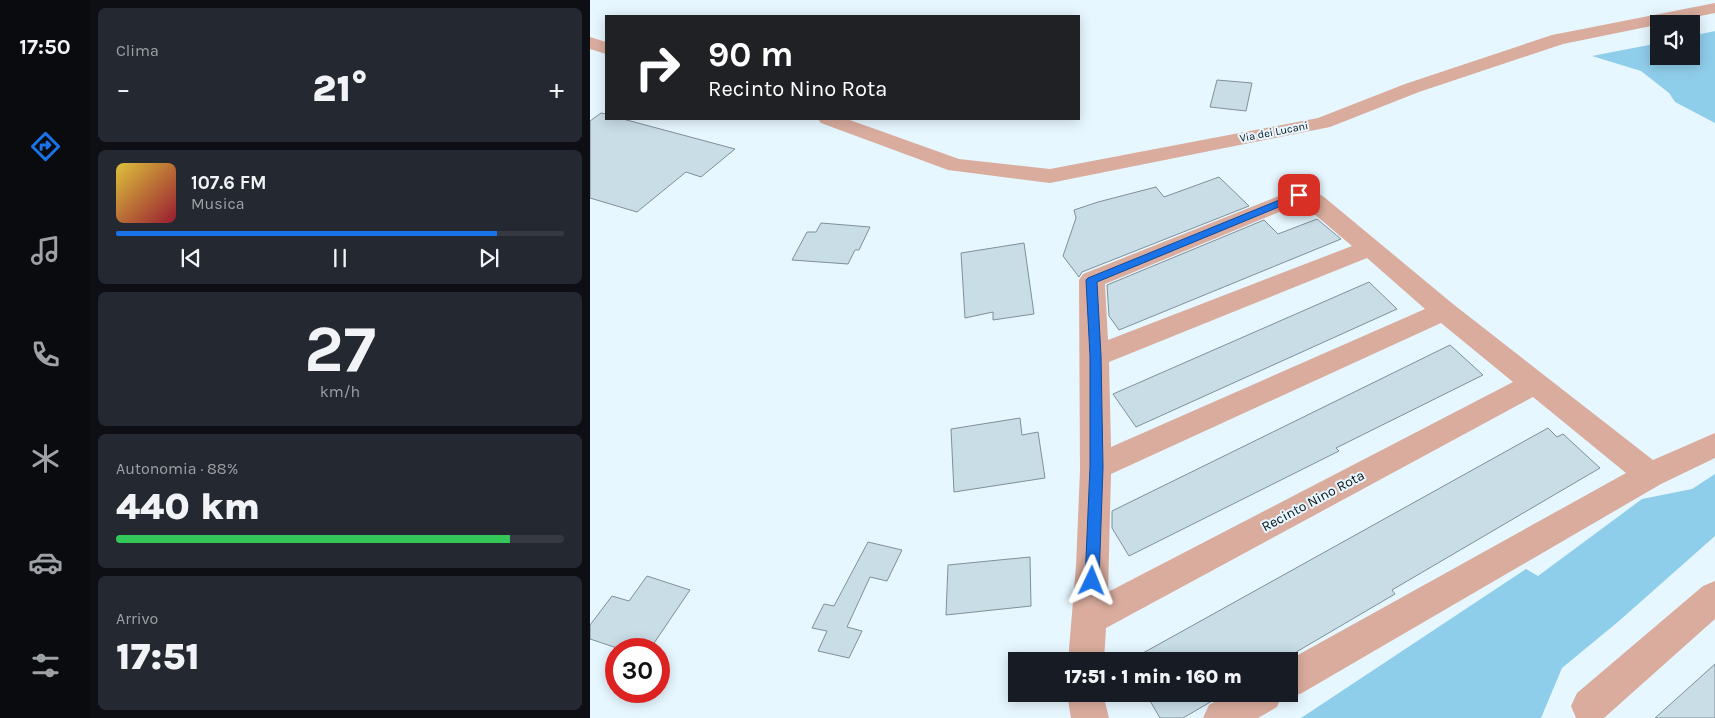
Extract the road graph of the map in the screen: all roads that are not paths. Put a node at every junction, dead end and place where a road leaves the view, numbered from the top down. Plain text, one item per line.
1 (1715, 8) edge
2 (590, 43) edge
3 (605, 48) edge
4 (831, 120) edge
5 (1370, 248) junction
6 (1444, 311) junction
7 (1096, 356) junction
8 (1535, 383) junction
9 (1715, 446) edge
10 (1097, 467) junction
11 (1650, 476) junction
12 (1715, 597) edge
13 (1090, 619) junction
14 (1087, 652) edge
15 (1298, 675) edge
16 (1087, 702) edge
17 (1250, 702) edge
18 (1590, 706) dead end
19 (1090, 718) edge
20 (1222, 718) edge

1 - 4 street, Via dei Lucani
2 - 3 street
5 - 6 street
5 - 7 street
5 - 7 street
6 - 8 street
6 - 10 street
7 - 10 street
8 - 11 street
8 - 13 street, Recinto Nino Rota
9 - 11 street
10 - 13 street
11 - 15 street
12 - 18 street
13 - 14 street
16 - 19 street
17 - 20 street

